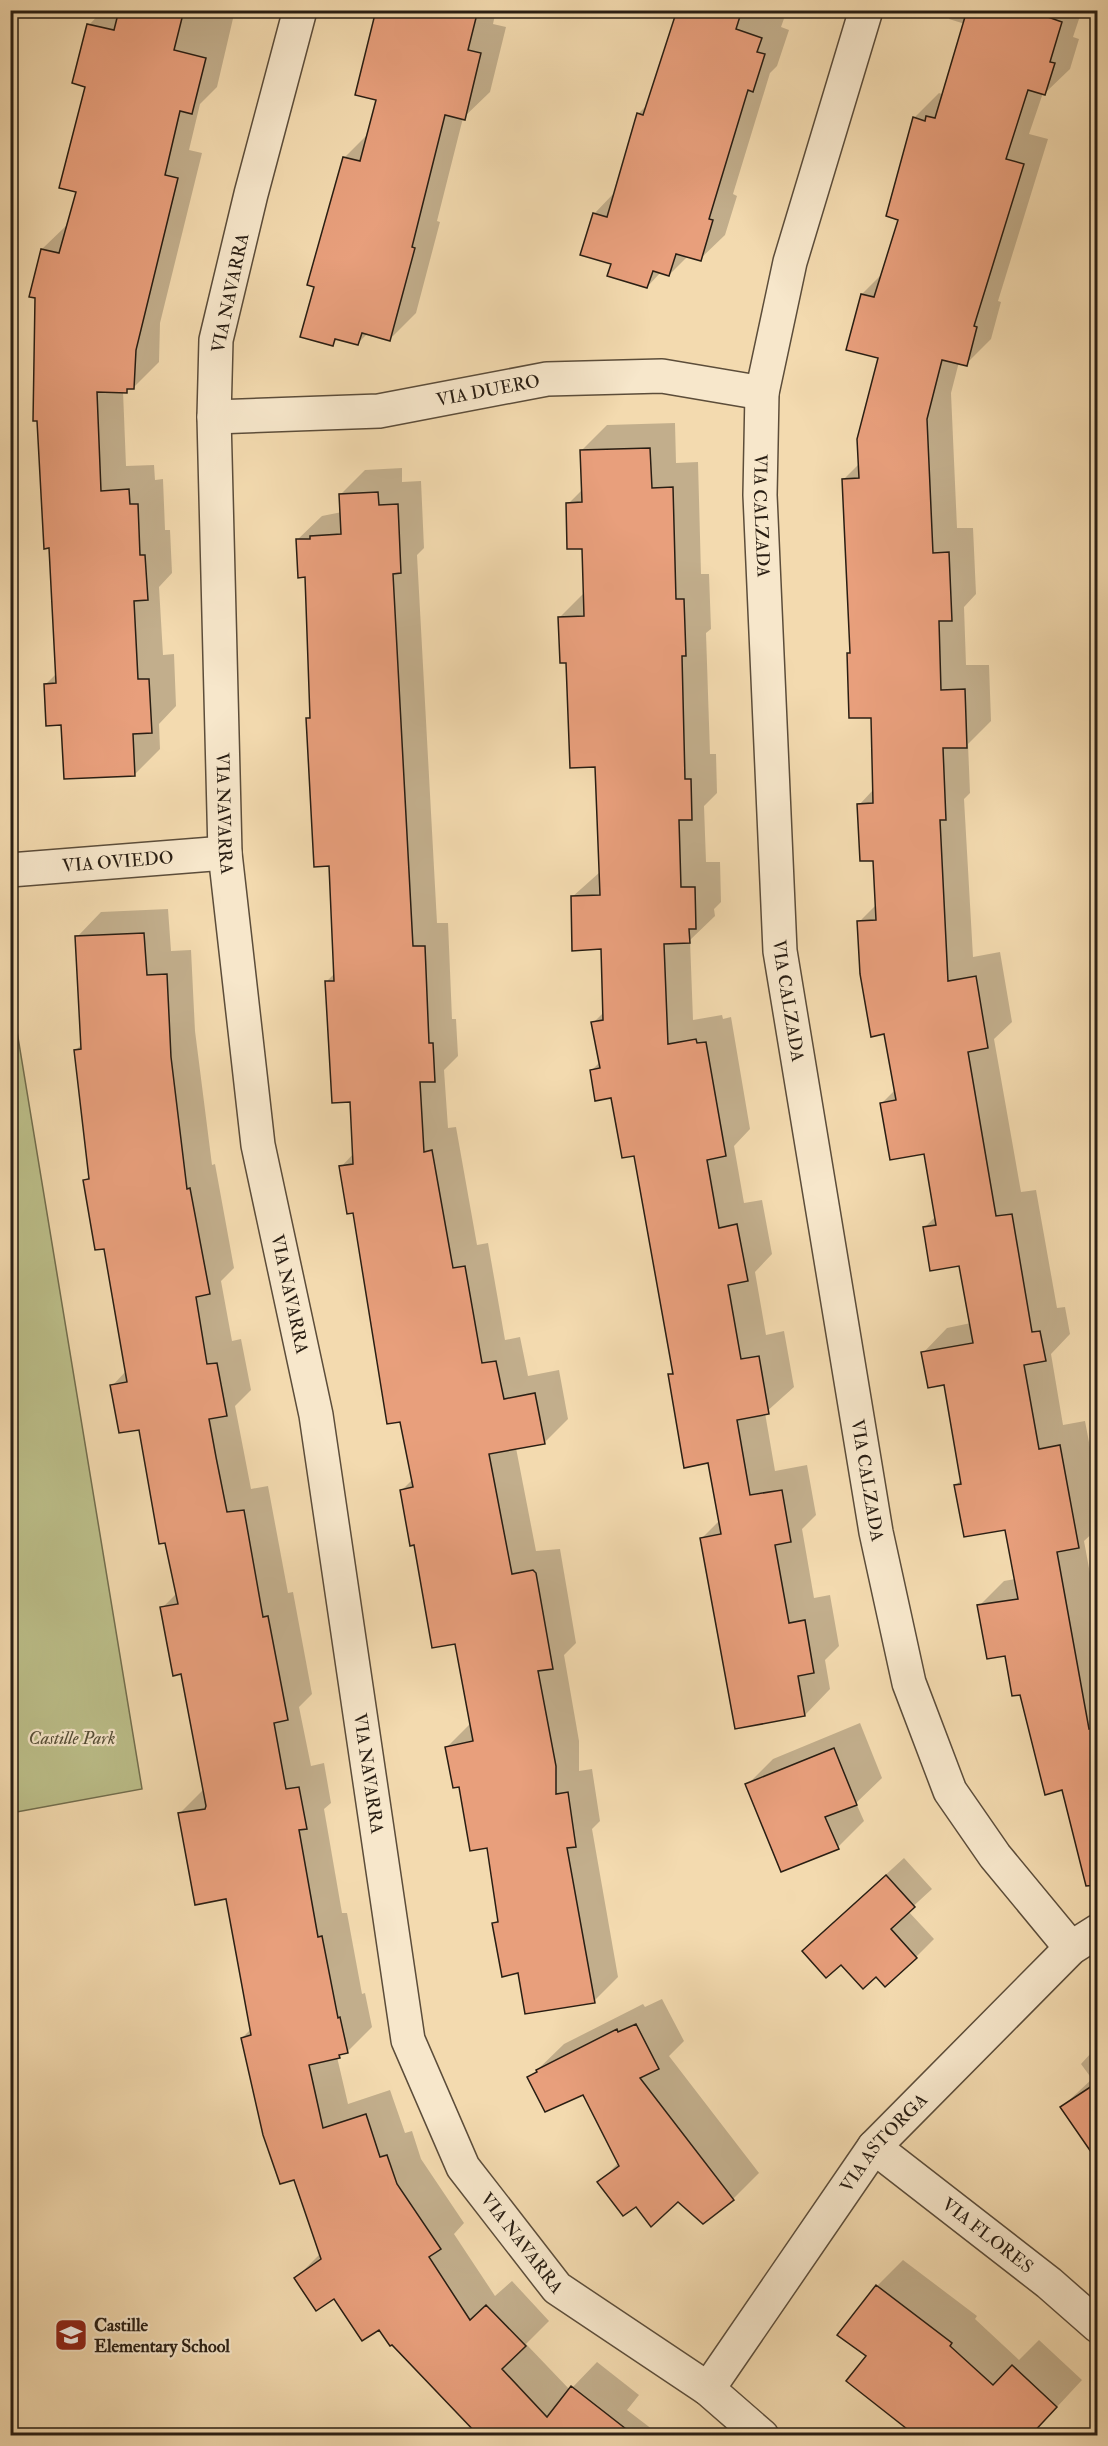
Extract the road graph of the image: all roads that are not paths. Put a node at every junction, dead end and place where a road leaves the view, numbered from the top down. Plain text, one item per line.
1 (300, 10) edge
2 (866, 10) edge
3 (762, 393) junction
4 (214, 417) junction
5 (225, 853) junction
6 (10, 870) edge
7 (1084, 1940) edge
8 (874, 2147) junction
9 (1098, 2326) edge
10 (708, 2389) junction
11 (762, 2436) edge

1 - 4 street, VIA NAVARRA
2 - 3 street, VIA CALZADA
3 - 4 street, VIA DUERO
3 - 7 street, VIA CALZADA
4 - 5 street, VIA NAVARRA
5 - 6 street, VIA OVIEDO
5 - 10 street, VIA NAVARRA
7 - 8 street, VIA ASTORGA
8 - 9 street, VIA FLORES
8 - 10 street, VIA ASTORGA
10 - 11 street, VIA NAVARRA

